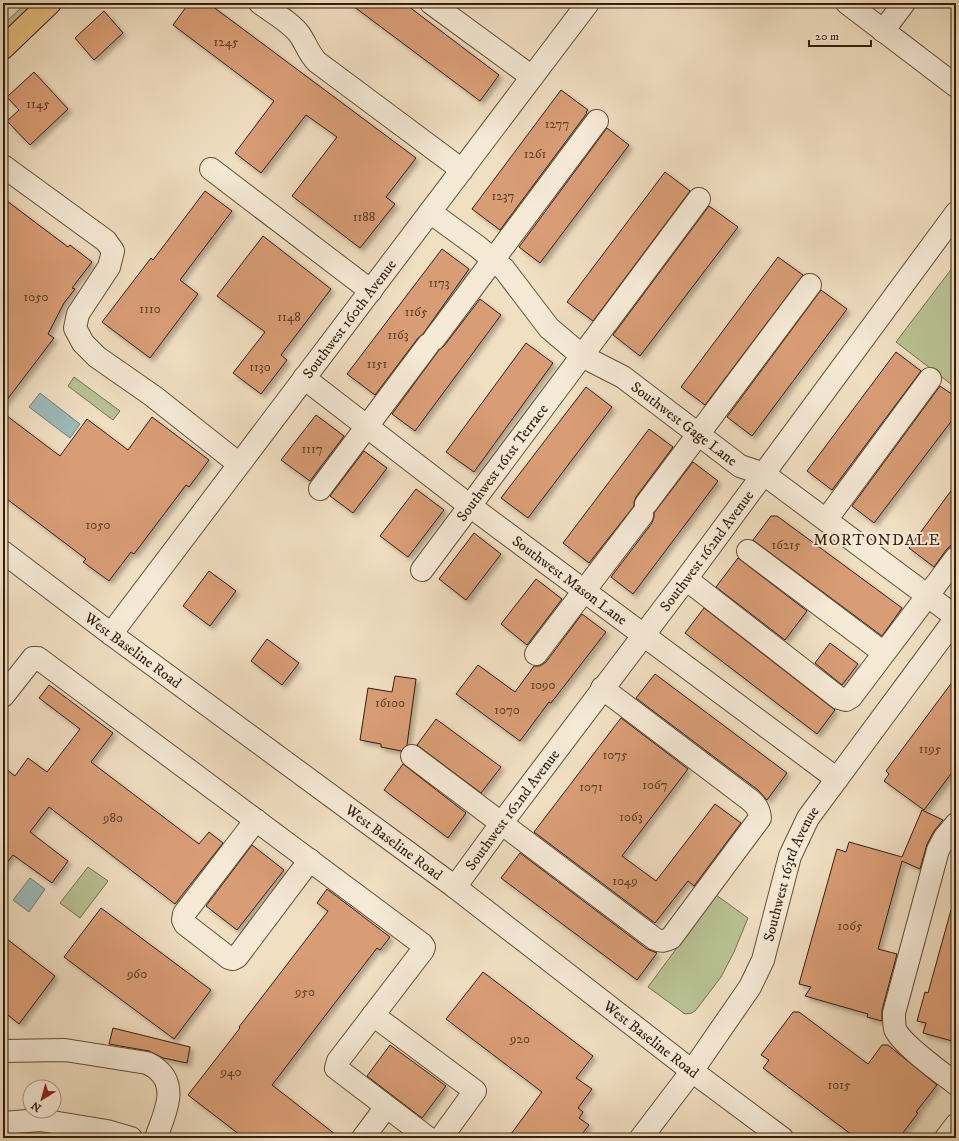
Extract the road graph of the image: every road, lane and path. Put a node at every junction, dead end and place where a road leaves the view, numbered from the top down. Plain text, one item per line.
1 (50, 3) edge
2 (260, 3) edge
3 (431, 3) edge
4 (588, 3) edge
5 (847, 3) edge
6 (904, 3) edge
7 (883, 31) junction
8 (3, 48) edge
9 (532, 77) junction
10 (956, 86) edge
11 (597, 121) dead end
12 (3, 166) edge
13 (211, 169) dead end
14 (462, 170) junction
15 (699, 199) dead end
16 (430, 212) junction
17 (956, 213) edge
18 (493, 260) junction
19 (810, 285) dead end
20 (370, 291) junction
21 (582, 356) junction
22 (304, 378) junction
23 (930, 379) dead end
24 (367, 426) junction
25 (698, 434) junction
26 (239, 464) junction
27 (764, 474) junction
28 (320, 490) dead end
29 (470, 506) junction
30 (826, 520) junction
31 (748, 551) dead end
32 (3, 552) edge
33 (956, 558) edge
34 (422, 570) dead end
35 (686, 578) junction
36 (585, 591) junction
37 (928, 596) junction
38 (956, 618) edge
39 (111, 634) junction
40 (643, 635) junction
41 (884, 653) junction
42 (536, 654) dead end
43 (602, 688) junction
44 (3, 696) edge
45 (412, 756) dead end
46 (837, 779) junction
47 (256, 820) junction
48 (501, 824) junction
49 (956, 824) edge
50 (310, 860) junction
51 (455, 887) junction
52 (373, 1015) junction
53 (3, 1050) edge
54 (692, 1071) junction
55 (956, 1084) edge
56 (386, 1107) junction
57 (3, 1124) edge
58 (956, 1125) edge
59 (131, 1138) edge
60 (156, 1138) edge
61 (363, 1138) edge
62 (428, 1138) edge
63 (441, 1138) edge
64 (641, 1138) edge
65 (782, 1138) edge
66 (946, 1138) edge

1 - 8 main road
2 - 14 street
3 - 9 street
4 - 9 street, Southwest 160th Avenue
5 - 7 street
6 - 7 street
7 - 10 street
9 - 14 street, Southwest 160th Avenue
11 - 18 street
12 - 26 street
13 - 20 street
14 - 16 street, Southwest 160th Avenue
15 - 21 street, Southwest 161st Terrace
16 - 18 street, Southwest Gage Lane
16 - 20 street, Southwest 160th Avenue
17 - 27 street, Southwest 162nd Avenue
18 - 21 street, Southwest Gage Lane
18 - 24 street
19 - 25 street
20 - 22 street, Southwest 160th Avenue
21 - 25 street, Southwest Gage Lane
21 - 29 street, Southwest 161st Terrace
22 - 24 street, Southwest Mason Lane
22 - 26 street, Southwest 160th Avenue
23 - 30 street
24 - 28 street
24 - 29 street, Southwest Mason Lane
25 - 27 street, Southwest Gage Lane
25 - 36 street
26 - 39 street, Southwest 160th Avenue
27 - 30 street, Southwest Gage Lane
27 - 35 street, Southwest 162nd Avenue
29 - 34 street, Southwest 161st Terrace
29 - 36 street, Southwest Mason Lane
30 - 37 street, Southwest Gage Lane
31 - 41 street
32 - 39 street, West Baseline Road
33 - 37 street
35 - 40 street, Southwest 162nd Avenue
35 - 41 street
36 - 40 street, Southwest Mason Lane
36 - 42 street
37 - 38 street, Southwest Gage Lane
37 - 41 street
38 - 46 street, Southwest 163rd Avenue
39 - 51 street, West Baseline Road
40 - 43 street, Southwest 162nd Avenue
40 - 46 street, Southwest Mason Lane
43 - 48 street, Southwest 162nd Avenue
43 - 48 street
44 - 47 street
45 - 48 street
46 - 54 street, Southwest 163rd Avenue
47 - 50 street
47 - 50 street
48 - 51 street, Southwest 162nd Avenue
49 - 55 street
50 - 52 street
51 - 54 street, West Baseline Road
52 - 56 street
52 - 63 street
53 - 60 street
54 - 64 street, Southwest 163rd Avenue
54 - 65 street, West Baseline Road
56 - 61 street
56 - 62 street
57 - 59 street
58 - 66 street

